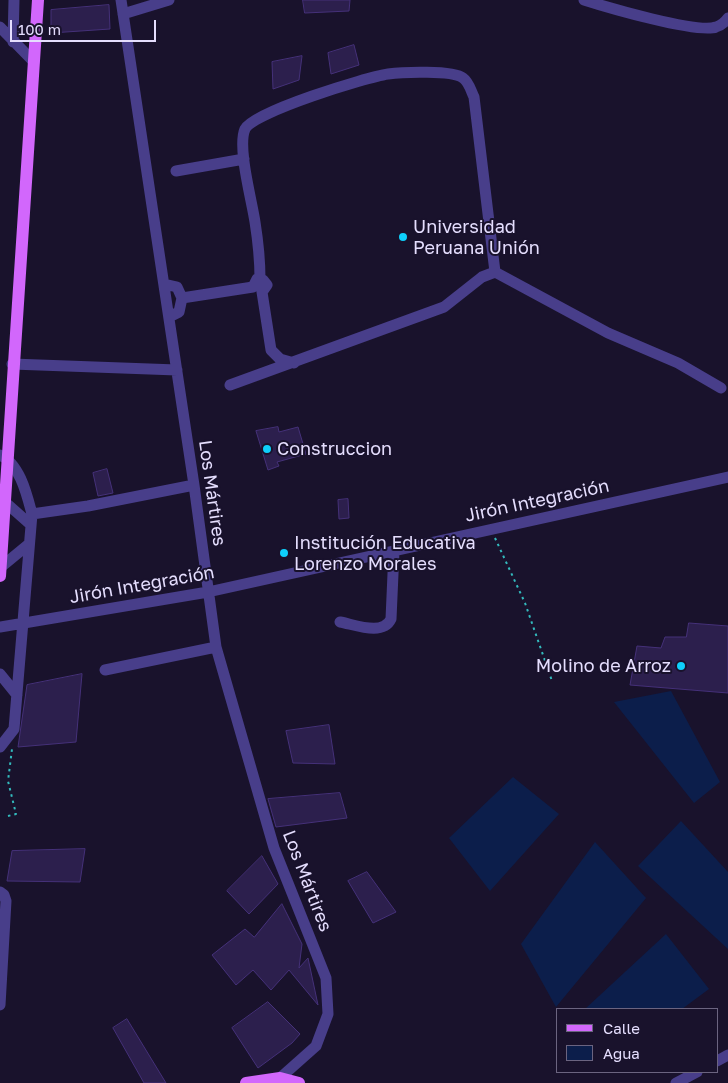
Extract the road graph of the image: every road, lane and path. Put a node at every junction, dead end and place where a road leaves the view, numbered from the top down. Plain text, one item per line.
1 (14, 0) edge
2 (38, 0) edge
3 (121, 0) edge
4 (169, 0) edge
5 (584, 0) edge
6 (122, 14) junction
7 (728, 18) edge
8 (0, 27) edge
9 (13, 42) junction
10 (34, 62) junction
11 (244, 158) junction
12 (176, 171) dead end
13 (495, 272) junction
14 (164, 284) junction
15 (258, 286) junction
16 (182, 298) junction
17 (169, 317) junction
18 (294, 362) junction
19 (12, 364) junction
20 (177, 370) junction
21 (230, 386) dead end
22 (721, 388) dead end
23 (4, 457) edge
24 (728, 477) edge
25 (194, 485) junction
26 (5, 502) junction
27 (31, 519) junction
28 (491, 529) junction
29 (29, 544) junction
30 (394, 550) junction
31 (0, 572) edge
32 (208, 592) junction
33 (340, 622) dead end
34 (23, 623) junction
35 (0, 627) edge
36 (216, 648) junction
37 (105, 670) dead end
38 (0, 674) edge
39 (552, 681) dead end
40 (17, 695) junction
41 (14, 729) junction
42 (0, 747) edge
43 (8, 816) dead end
44 (0, 892) edge
45 (0, 1005) edge
46 (695, 1073) edge
47 (280, 1078) junction
48 (246, 1083) edge
49 (299, 1083) edge
50 (676, 1083) edge

1 - 9 street
2 - 10 main road
3 - 6 street, Los Mártires
4 - 6 street
5 - 7 street
6 - 14 street, Los Mártires
8 - 9 street
9 - 10 street
10 - 19 main road
11 - 12 street
11 - 13 street
11 - 15 street
13 - 18 street
13 - 22 street
14 - 16 street
14 - 17 street, Los Mártires
15 - 16 street
15 - 18 street
16 - 17 street
17 - 20 street, Los Mártires
18 - 21 street
19 - 20 street
19 - 23 main road
20 - 25 street, Los Mártires
23 - 26 main road
23 - 27 street
24 - 28 street, Jirón Integración
25 - 27 street
25 - 32 street, Los Mártires
26 - 27 street
26 - 31 main road
27 - 29 street
28 - 30 street, Jirón Integración
28 - 39 path
29 - 31 street
29 - 34 street
30 - 32 street, Jirón Integración
30 - 33 street
32 - 34 street, Jirón Integración
32 - 36 street, Los Mártires
34 - 35 street, Jirón Integración
34 - 40 street
36 - 37 street
36 - 47 street, Los Mártires
38 - 40 street
40 - 41 street
41 - 42 street
41 - 43 path
44 - 45 street
46 - 50 street
47 - 48 main road
47 - 49 main road

